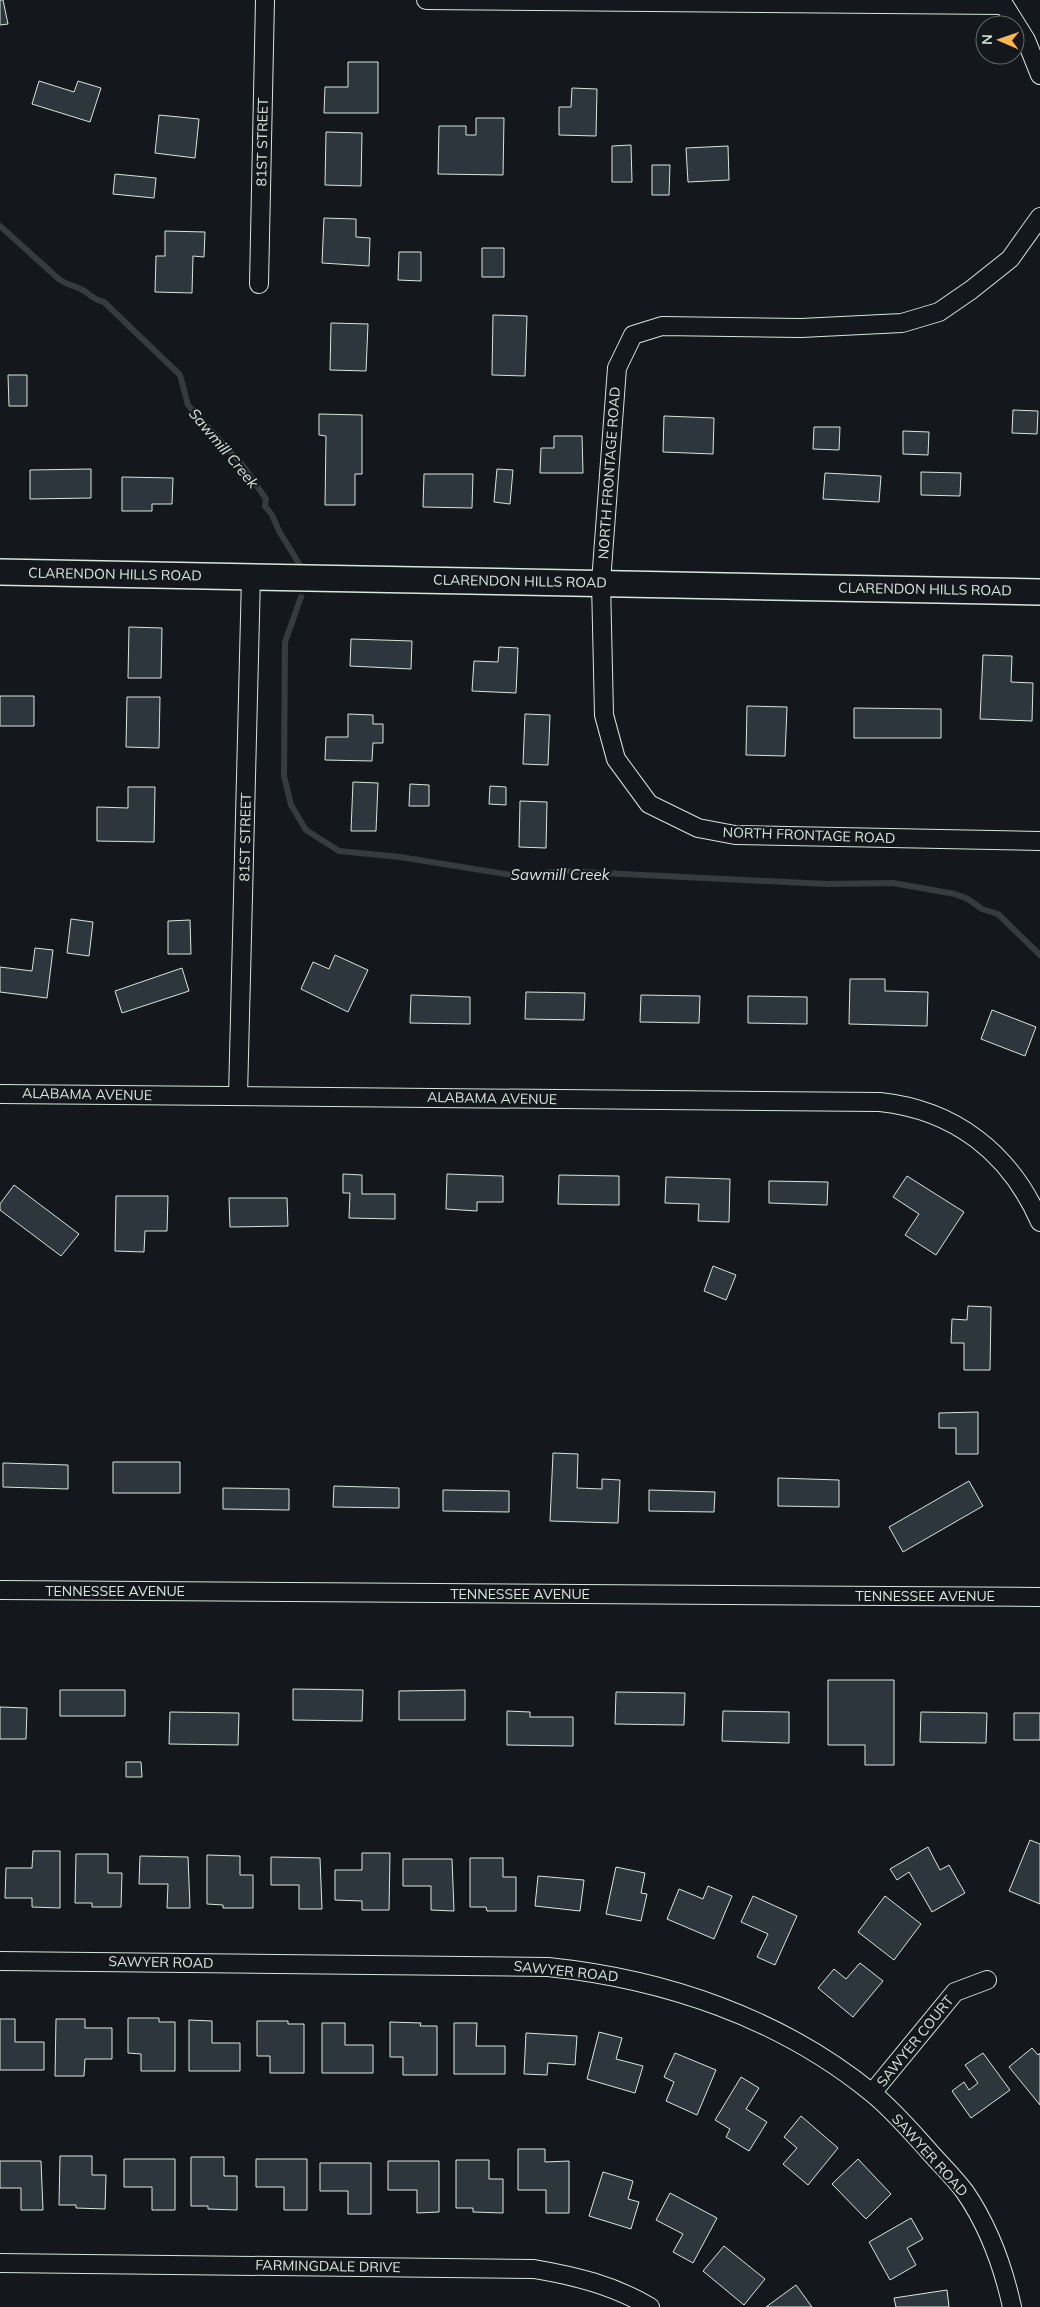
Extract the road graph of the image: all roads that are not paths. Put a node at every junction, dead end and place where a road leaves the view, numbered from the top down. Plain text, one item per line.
1 (265, 0) edge
2 (426, 0) edge
3 (1002, 2) edge
4 (1040, 75) edge
5 (1040, 217) edge
6 (259, 284) dead end
7 (0, 572) edge
8 (251, 577) junction
9 (601, 582) junction
10 (1040, 592) edge
11 (1040, 841) edge
12 (0, 1094) edge
13 (238, 1096) junction
14 (1040, 1222) edge
15 (0, 1590) edge
16 (1040, 1597) edge
17 (0, 1961) edge
18 (987, 1980) dead end
19 (872, 2093) junction
20 (0, 2263) edge
21 (650, 2307) edge
22 (1012, 2307) edge

1 - 6 street, 81ST STREET
2 - 3 street
3 - 4 street
5 - 9 street, NORTH FRONTAGE ROAD
7 - 8 street, CLARENDON HILLS ROAD
8 - 9 street, CLARENDON HILLS ROAD
8 - 13 street, 81ST STREET
9 - 10 street, CLARENDON HILLS ROAD
9 - 11 street, NORTH FRONTAGE ROAD
12 - 13 street, ALABAMA AVENUE
13 - 14 street, ALABAMA AVENUE
15 - 16 street, TENNESSEE AVENUE
17 - 19 street, SAWYER ROAD
18 - 19 street, SAWYER COURT
19 - 22 street, SAWYER ROAD
20 - 21 street, FARMINGDALE DRIVE

